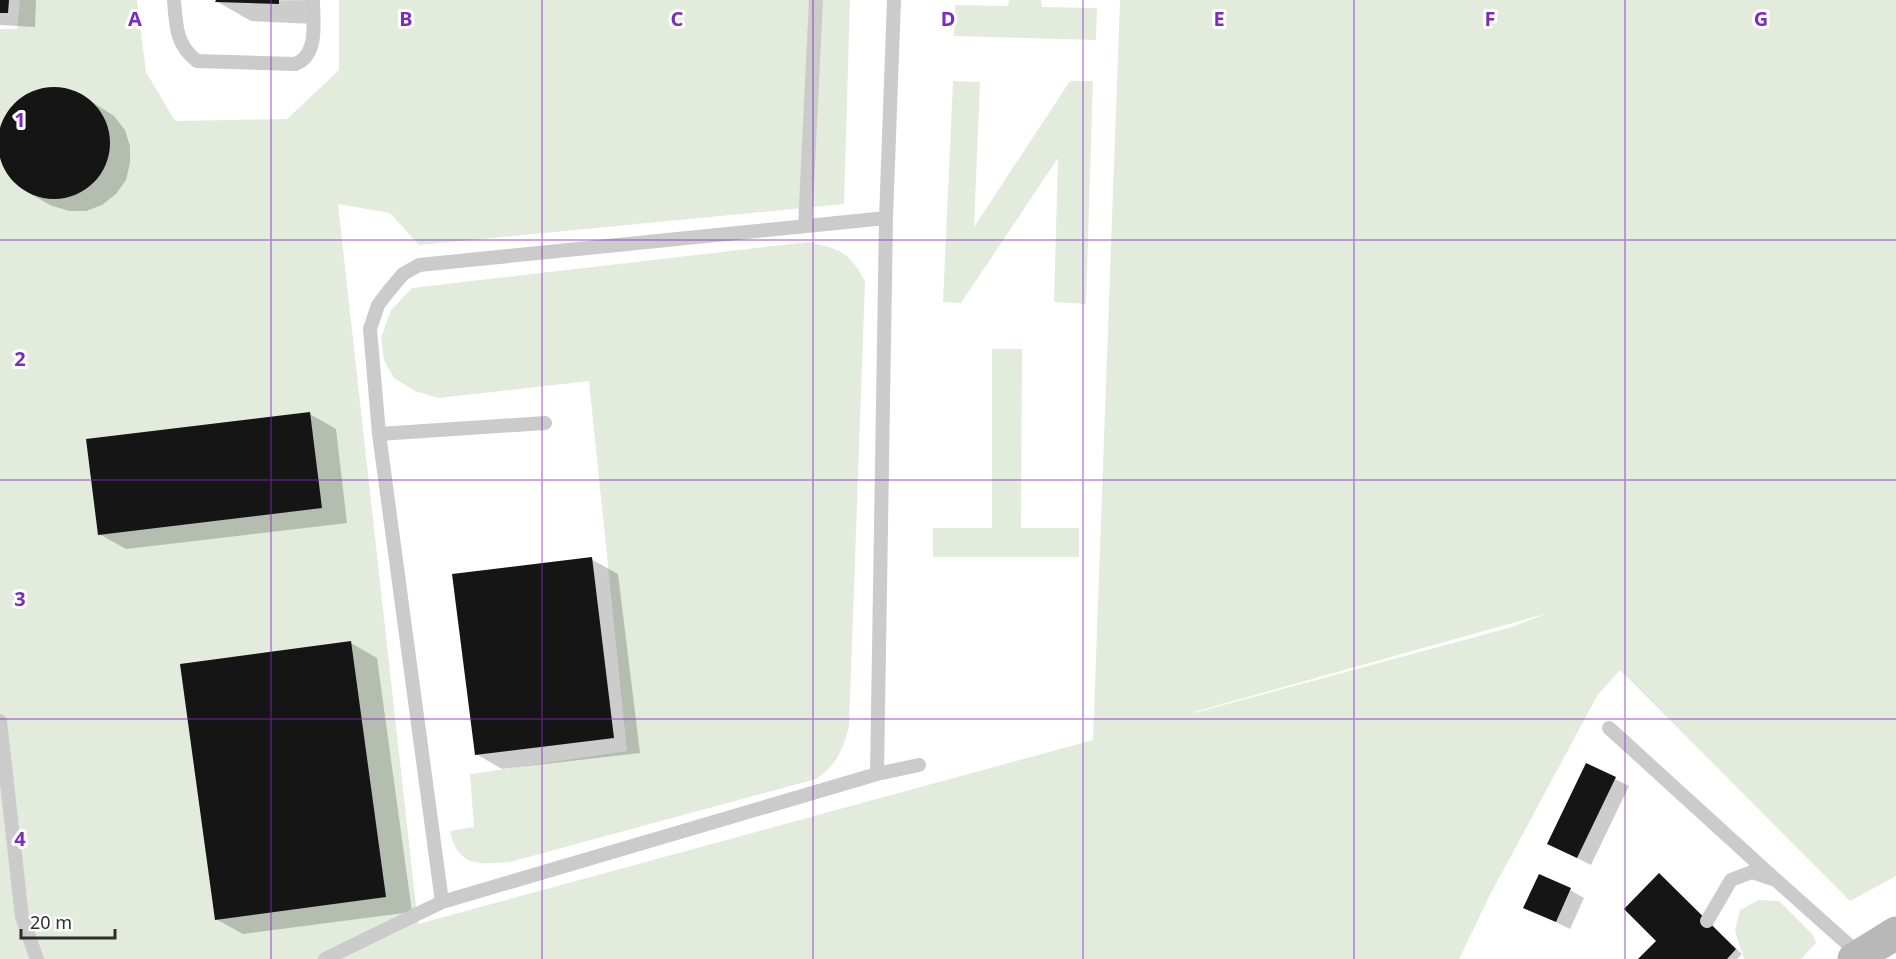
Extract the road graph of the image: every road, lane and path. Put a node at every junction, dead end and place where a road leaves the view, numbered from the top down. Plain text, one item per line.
1 (174, 0) edge
2 (313, 0) edge
3 (816, 0) edge
4 (894, 0) edge
5 (885, 218) junction
6 (805, 226) junction
7 (545, 423) dead end
8 (379, 434) junction
9 (0, 721) edge
10 (1609, 728) dead end
11 (920, 765) dead end
12 (877, 774) junction
13 (1776, 880) junction
14 (442, 902) junction
15 (1707, 921) dead end
16 (1896, 933) edge
17 (1857, 957) edge
18 (37, 959) edge
19 (325, 959) edge

1 - 2 lane
3 - 6 lane
4 - 5 lane
5 - 6 lane
5 - 12 lane
6 - 8 lane
7 - 8 lane
8 - 14 lane
9 - 18 lane
10 - 13 lane
11 - 12 lane
12 - 14 lane
13 - 15 lane
13 - 17 lane
14 - 19 lane
16 - 17 main road

